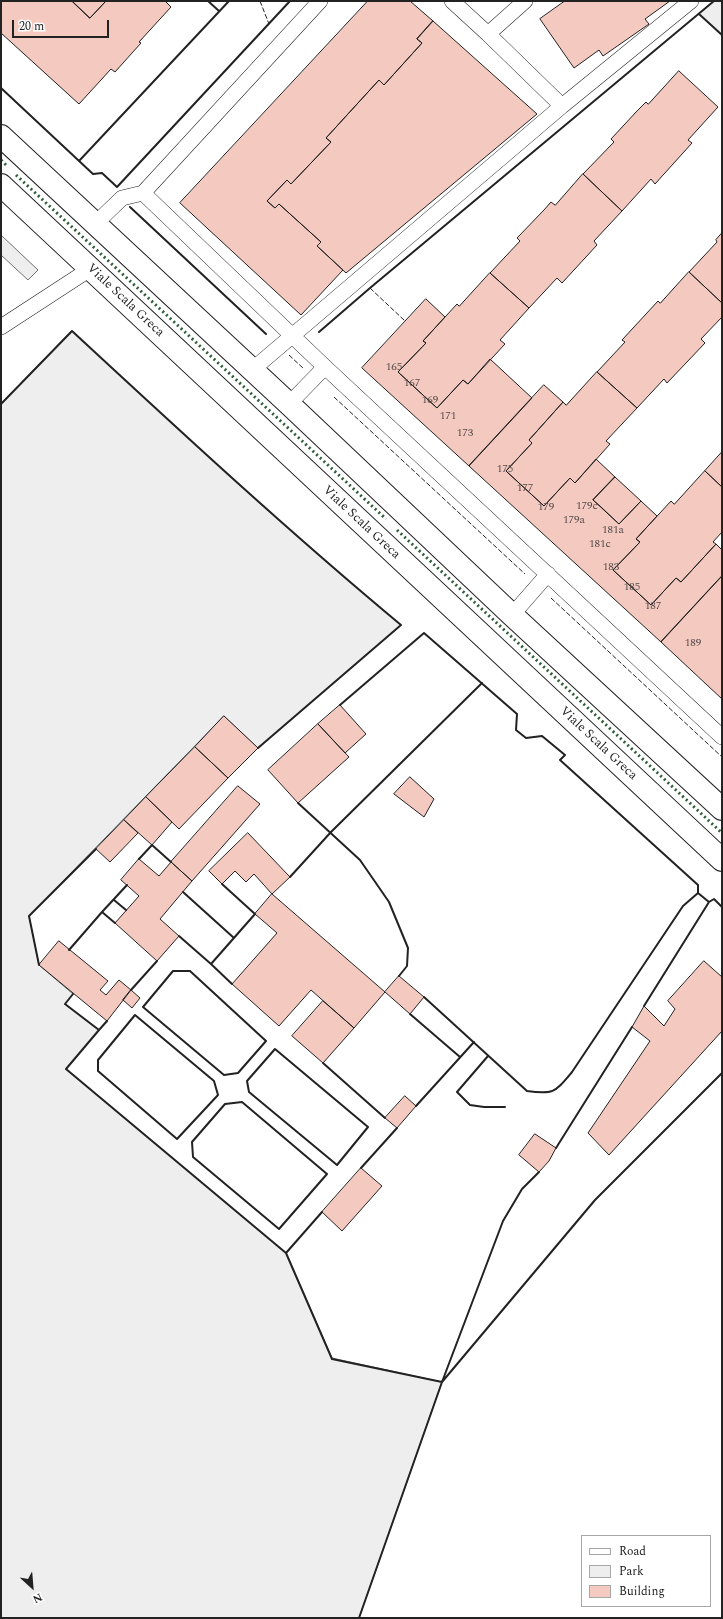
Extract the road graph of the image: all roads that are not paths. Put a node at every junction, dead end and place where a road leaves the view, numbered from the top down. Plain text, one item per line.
1 (320, 1) edge
2 (452, 1) edge
3 (525, 1) edge
4 (691, 1) edge
5 (488, 34) junction
6 (562, 106) junction
7 (1, 136) edge
8 (1, 185) edge
9 (143, 193) junction
10 (94, 225) junction
11 (90, 269) junction
12 (1, 327) edge
13 (292, 335) junction
14 (325, 367) junction
15 (252, 370) junction
16 (289, 404) junction
17 (548, 574) junction
18 (512, 615) junction
19 (722, 737) edge
20 (722, 809) edge
21 (722, 860) edge

1 - 9 lane
2 - 5 lane
3 - 5 lane
4 - 6 lane
5 - 6 lane
6 - 13 lane
7 - 10 main road
8 - 11 main road, Viale Scala Greca
9 - 10 lane
9 - 13 lane
10 - 15 main road
11 - 12 lane
11 - 21 main road, Viale Scala Greca
13 - 14 lane
13 - 15 lane
14 - 16 lane
14 - 17 lane
15 - 16 main road
16 - 18 main road
17 - 18 lane
17 - 19 lane
18 - 20 main road

